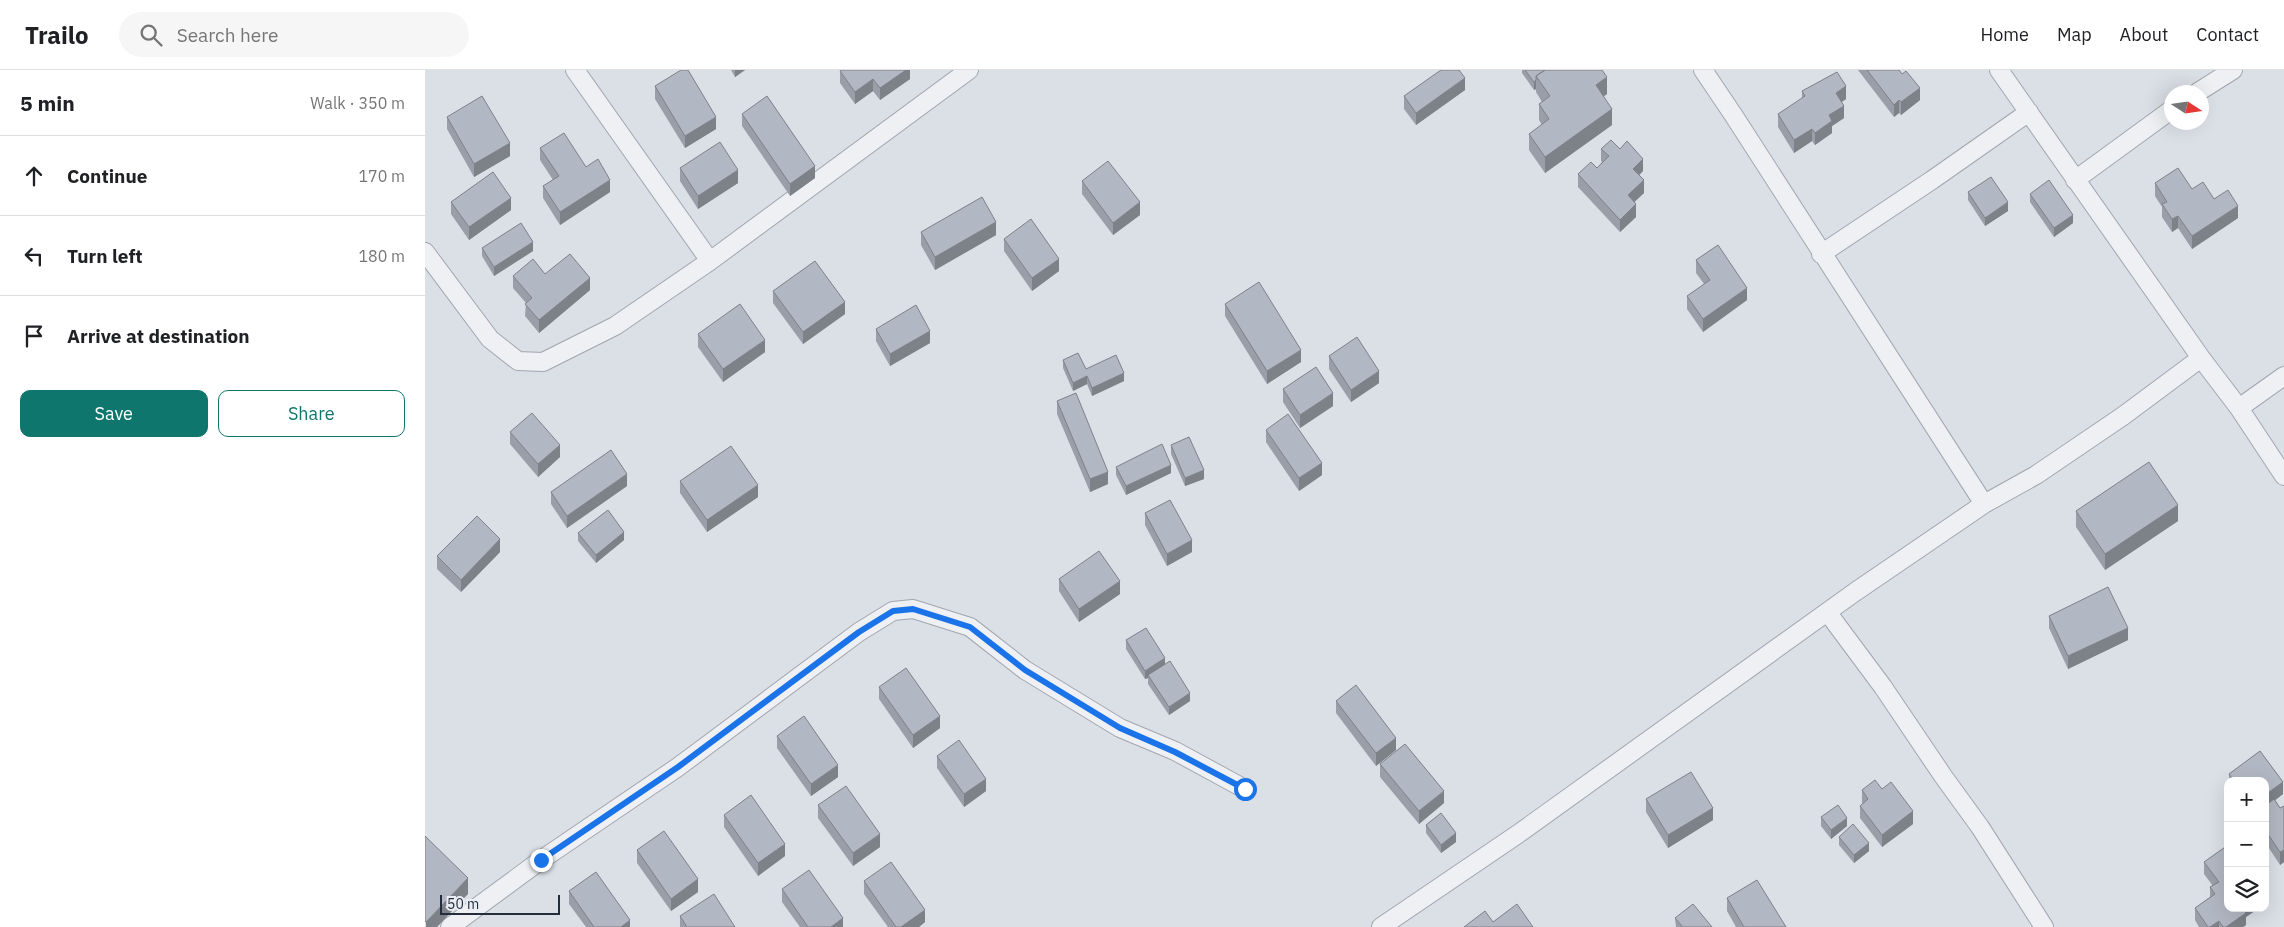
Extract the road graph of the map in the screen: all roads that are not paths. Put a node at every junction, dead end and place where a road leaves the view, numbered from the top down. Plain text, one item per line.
1 (575, 70) edge
2 (1703, 70) edge
3 (1999, 70) edge
4 (2233, 70) edge
5 (958, 73) edge
6 (2209, 85) edge
7 (2029, 112) junction
8 (2164, 115) edge
9 (2075, 180) junction
10 (425, 252) edge
11 (1821, 254) junction
12 (709, 261) junction
13 (2201, 358) junction
14 (2284, 376) edge
15 (2239, 408) junction
16 (2284, 476) edge
17 (1984, 504) junction
18 (1828, 613) junction
19 (1245, 789) dead end
20 (1383, 926) edge
21 (450, 927) edge
22 (2044, 927) edge

1 - 12 street
2 - 11 street
3 - 7 street
4 - 6 street
5 - 12 street
7 - 9 street
7 - 11 street
8 - 9 street
9 - 13 street
10 - 12 street
11 - 17 street
13 - 15 street
13 - 17 street
14 - 15 street
15 - 16 street
17 - 18 street
18 - 20 street
18 - 22 street
19 - 21 street

